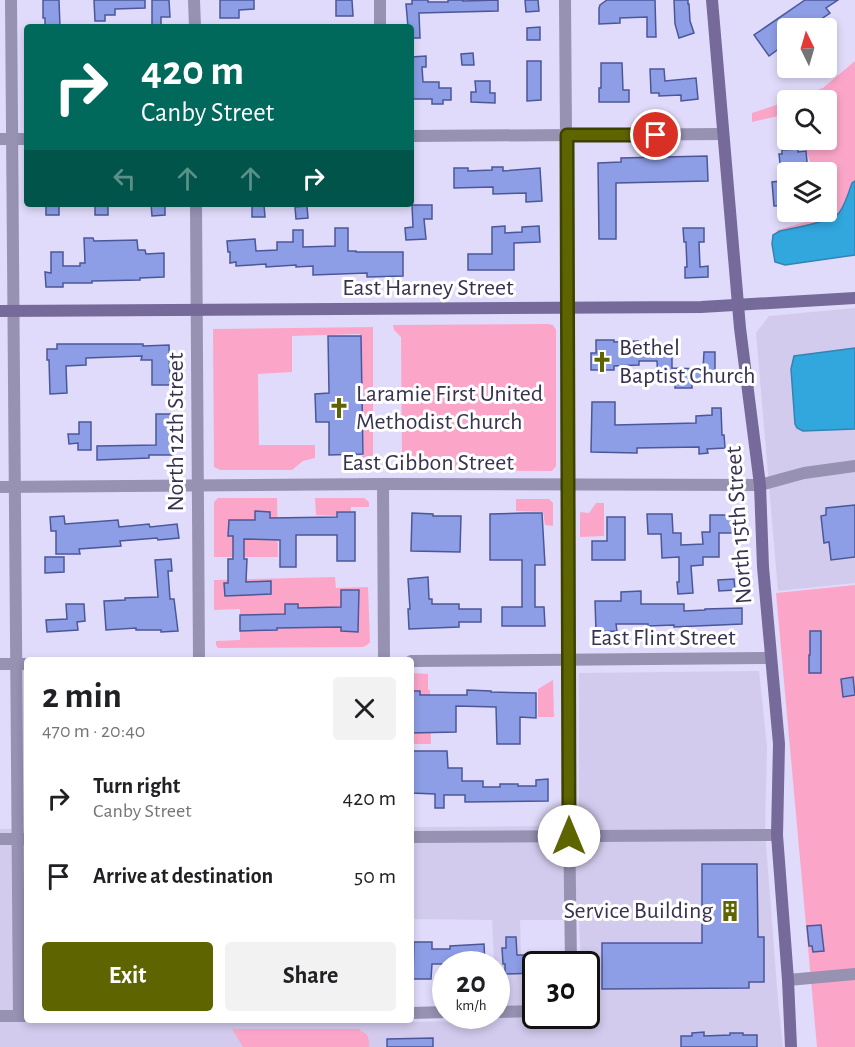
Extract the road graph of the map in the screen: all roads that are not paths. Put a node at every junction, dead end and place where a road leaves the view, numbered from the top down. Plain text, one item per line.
1 (11, 0) edge
2 (194, 0) edge
3 (380, 0) edge
4 (565, 0) edge
5 (712, 0) edge
6 (195, 24) edge
7 (380, 24) edge
8 (723, 134) junction
9 (567, 135) junction
10 (414, 136) edge
11 (6, 139) edge
12 (24, 139) edge
13 (196, 207) edge
14 (855, 298) edge
15 (738, 305) junction
16 (567, 308) junction
17 (196, 310) junction
18 (0, 311) edge
19 (14, 311) junction
20 (855, 466) edge
21 (383, 484) junction
22 (568, 484) junction
23 (760, 485) junction
24 (198, 486) junction
25 (0, 487) edge
26 (15, 487) junction
27 (199, 657) edge
28 (384, 657) edge
29 (771, 658) junction
30 (569, 660) junction
31 (414, 661) edge
32 (0, 664) edge
33 (22, 664) edge
34 (777, 835) junction
35 (569, 836) junction
36 (414, 837) edge
37 (0, 839) edge
38 (22, 839) edge
39 (571, 951) edge
40 (855, 974) edge
41 (788, 980) junction
42 (414, 1012) edge
43 (432, 1012) edge
44 (0, 1016) edge
45 (23, 1016) edge
46 (791, 1047) edge

1 - 11 street
2 - 6 street
3 - 7 street
4 - 9 street
5 - 8 main road, North 15th Street
8 - 9 street
8 - 15 main road, North 15th Street
9 - 10 street
9 - 16 street
11 - 12 street
11 - 19 street
13 - 17 street, North 12th Street
14 - 15 main road, East Harney Street
15 - 16 main road, East Harney Street
15 - 23 main road, North 15th Street
16 - 17 main road, East Harney Street
16 - 22 street
17 - 19 main road, East Harney Street
17 - 24 street, North 12th Street
18 - 19 main road, East Harney Street
19 - 26 street
20 - 23 street, East Gibbon Street
21 - 22 street, East Gibbon Street
21 - 24 street, East Gibbon Street
21 - 28 street
22 - 23 street, East Gibbon Street
22 - 30 street
23 - 29 main road, North 15th Street
24 - 26 street, East Gibbon Street
24 - 27 street, North 12th Street
25 - 26 street, East Gibbon Street
26 - 33 street
29 - 30 street, East Flint Street
29 - 34 main road, North 15th Street
30 - 31 street, East Flint Street
30 - 35 street
32 - 33 street
33 - 38 street
34 - 35 street
34 - 41 main road, North 15th Street
35 - 36 street
35 - 39 street
37 - 38 street
38 - 45 street
40 - 41 street
41 - 46 main road, North 15th Street
42 - 43 street
44 - 45 street

